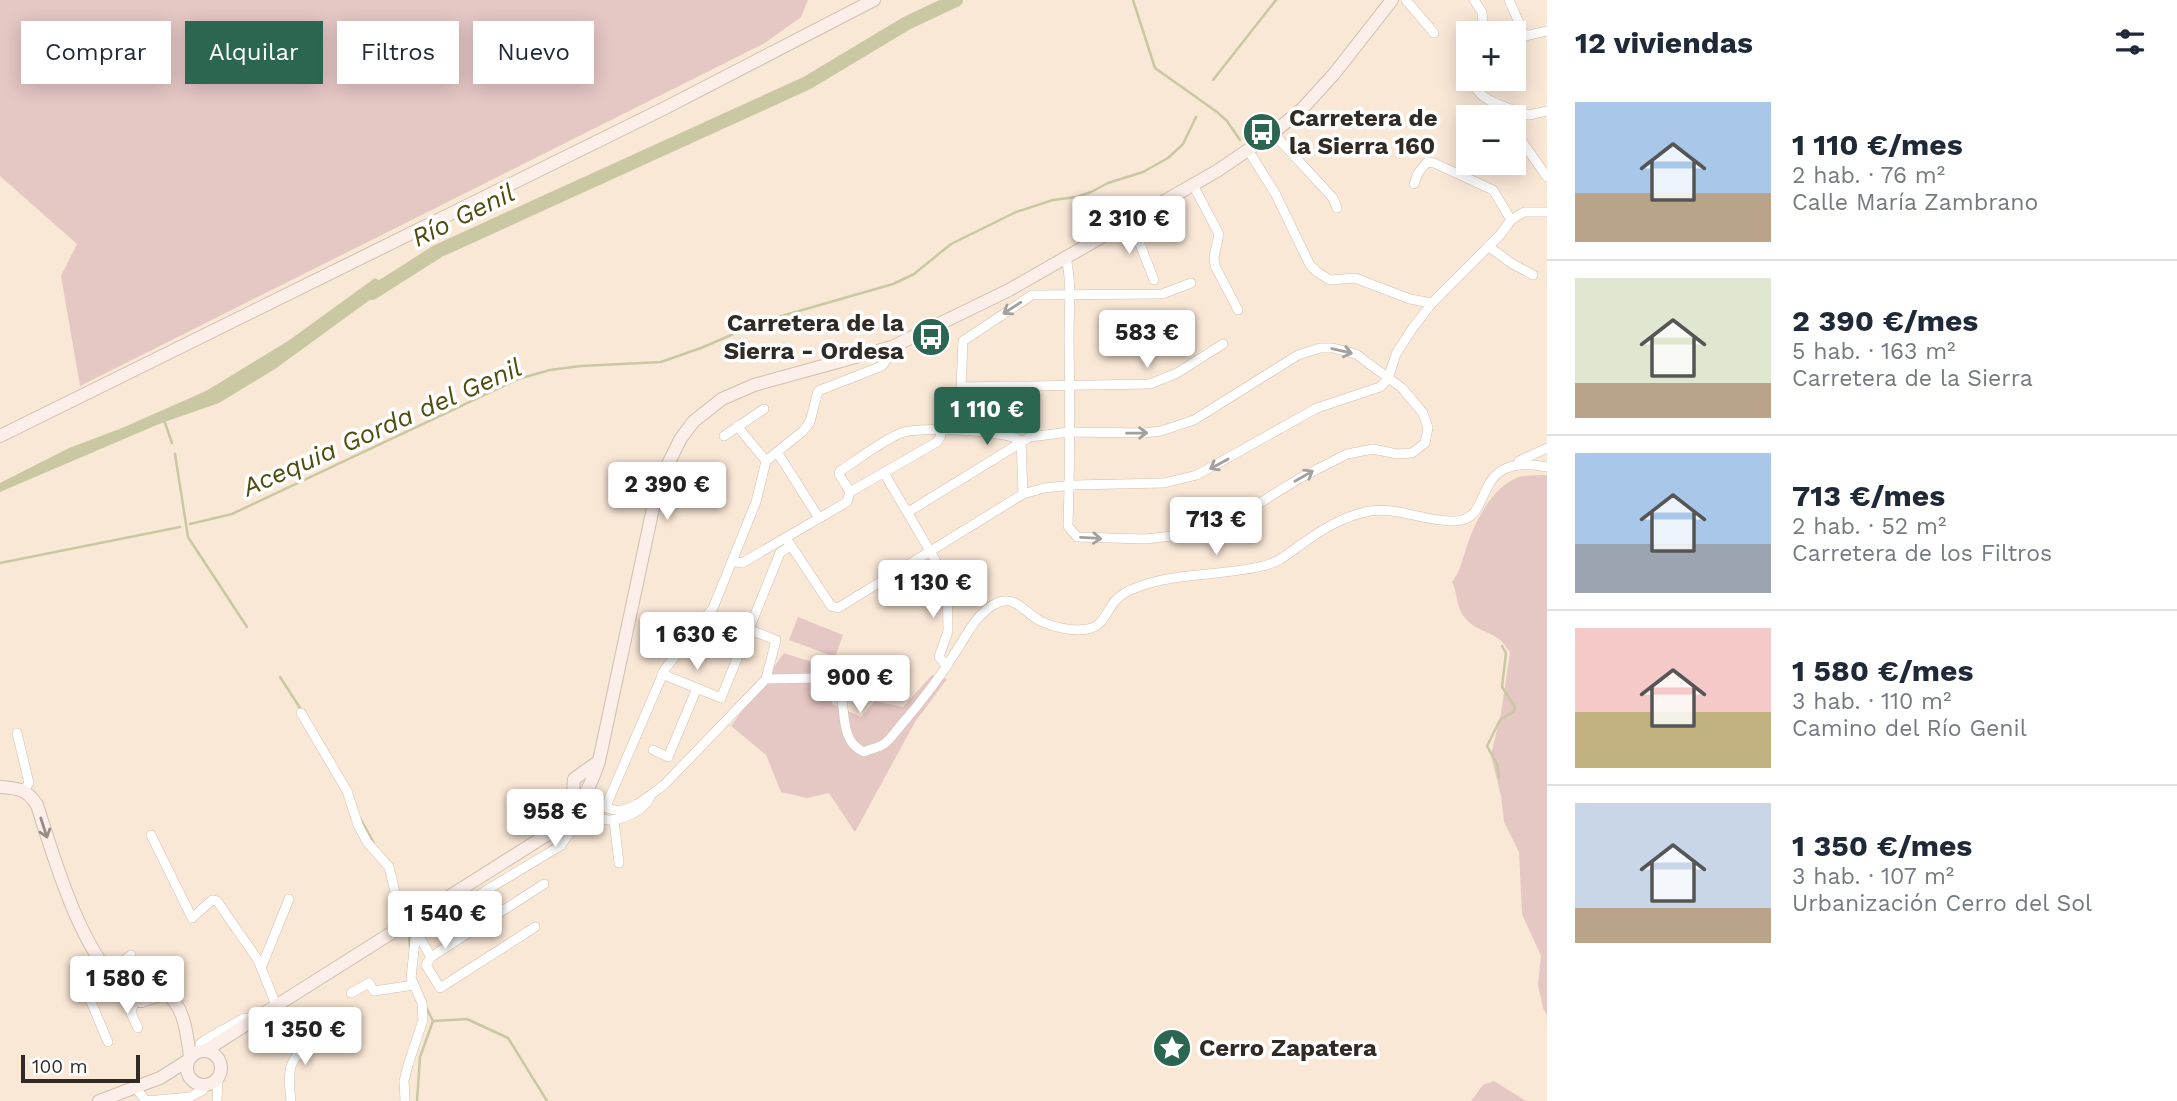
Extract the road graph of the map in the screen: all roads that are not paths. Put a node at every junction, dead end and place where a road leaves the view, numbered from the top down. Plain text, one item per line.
1 (874, 0) edge
2 (1392, 0) edge
3 (1406, 0) edge
4 (1474, 0) edge
5 (1509, 0) edge
6 (1483, 21) edge
7 (1518, 21) edge
8 (1547, 31) edge
9 (1434, 33) dead end
10 (1526, 36) edge
11 (1480, 91) edge
12 (1498, 105) edge
13 (1547, 111) edge
14 (1526, 118) edge
15 (1273, 133) junction
16 (1526, 139) edge
17 (1248, 150) junction
18 (1222, 166) junction
19 (1547, 177) edge
20 (1414, 184) dead end
21 (1193, 185) junction
22 (1337, 208) dead end
23 (1547, 212) edge
24 (1511, 219) junction
25 (1131, 221) junction
26 (1096, 232) junction
27 (1488, 246) junction
28 (1066, 258) junction
29 (1024, 272) junction
30 (1533, 275) dead end
31 (1191, 283) dead end
32 (1158, 287) junction
33 (1069, 295) junction
34 (1432, 303) junction
35 (1238, 310) dead end
36 (1223, 344) dead end
37 (883, 349) junction
38 (1388, 379) junction
39 (1069, 386) junction
40 (764, 409) dead end
41 (737, 426) junction
42 (940, 431) junction
43 (1069, 432) junction
44 (0, 433) edge
45 (724, 436) dead end
46 (1021, 441) junction
47 (1547, 447) edge
48 (777, 452) junction
49 (766, 461) junction
50 (1518, 465) junction
51 (1547, 467) edge
52 (884, 473) junction
53 (1069, 487) junction
54 (850, 492) junction
55 (1023, 494) junction
56 (908, 512) junction
57 (820, 519) junction
58 (788, 542) junction
59 (931, 551) junction
60 (733, 561) junction
61 (708, 614) junction
62 (749, 630) junction
63 (947, 666) junction
64 (662, 674) junction
65 (766, 679) junction
66 (697, 688) junction
67 (301, 713) dead end
68 (17, 733) dead end
69 (653, 750) dead end
70 (0, 787) edge
71 (24, 790) junction
72 (652, 793) junction
73 (582, 800) junction
74 (606, 806) junction
75 (614, 820) junction
76 (151, 835) dead end
77 (619, 863) dead end
78 (544, 884) dead end
79 (289, 899) dead end
80 (414, 925) junction
81 (535, 927) dead end
82 (131, 955) dead end
83 (431, 957) junction
84 (261, 968) junction
85 (109, 972) junction
86 (118, 984) junction
87 (414, 985) junction
88 (351, 993) dead end
89 (134, 1001) junction
90 (276, 1005) junction
91 (254, 1019) junction
92 (138, 1028) dead end
93 (240, 1030) junction
94 (318, 1034) dead end
95 (107, 1042) dead end
96 (196, 1054) junction
97 (220, 1061) junction
98 (160, 1078) junction
99 (218, 1078) junction
100 (192, 1080) junction
101 (206, 1085) junction
102 (135, 1087) junction
103 (99, 1101) edge
104 (215, 1101) edge
105 (291, 1101) edge
106 (405, 1101) edge

1 - 44 street
2 - 15 street
3 - 9 street
4 - 6 street
5 - 7 street
8 - 10 street
11 - 12 street
13 - 14 street
15 - 17 street
15 - 22 street
16 - 19 street
17 - 18 street
17 - 34 street
18 - 21 street
18 - 26 street
20 - 24 street
21 - 25 street
21 - 35 street
23 - 24 street
24 - 27 street
25 - 28 street
25 - 32 street
26 - 28 street
26 - 29 street
27 - 30 street
27 - 34 street
28 - 29 street
28 - 33 street
28 - 37 street
29 - 37 street
31 - 32 street
32 - 33 street
33 - 39 street
33 -> 39 street
34 - 38 street
36 - 39 street
37 - 48 street
37 - 73 street
43 -> 38 street
38 -> 53 street
53 -> 38 street
39 - 43 street
40 - 41 street
41 - 45 street
41 - 49 street
42 - 46 street
42 - 52 street
42 - 54 street
43 - 46 street
43 - 53 street
46 - 55 street
46 - 56 street
47 - 50 street
48 - 49 street
48 - 57 street
49 - 60 street
50 - 51 street
50 - 63 street
52 - 54 street
52 - 56 street
53 - 55 street
54 - 57 street
55 - 59 street
56 - 59 street
57 - 58 street
58 - 59 street
58 - 60 street
58 - 62 street
59 - 63 street
60 - 61 street
61 - 62 street
61 - 64 street
62 - 65 street
62 - 66 street
63 - 65 street
64 - 66 street
64 - 74 street
65 - 72 street
66 - 69 street
67 - 80 street
68 - 71 street
70 - 71 street
71 -> 85 street
72 - 74 street
72 - 75 street
73 - 74 street
73 - 80 street
75 - 77 street
75 - 80 street
76 - 84 street
78 - 83 street
79 - 84 street
80 - 83 street
80 - 87 street
80 - 90 street
81 - 83 street
82 - 85 street
84 - 90 street
85 - 86 street
86 - 89 street
86 - 95 street
87 - 88 street
87 - 106 street
89 - 92 street
89 - 96 street
90 - 91 street
91 - 93 street
91 - 96 street
93 - 96 street
93 - 97 street
94 - 105 street
96 - 97 street
96 - 98 street
96 - 100 street
97 - 99 street
98 - 100 street
98 - 102 street
99 - 101 street
99 - 104 street
100 - 101 street
101 - 102 street
101 - 104 street
102 - 103 street

